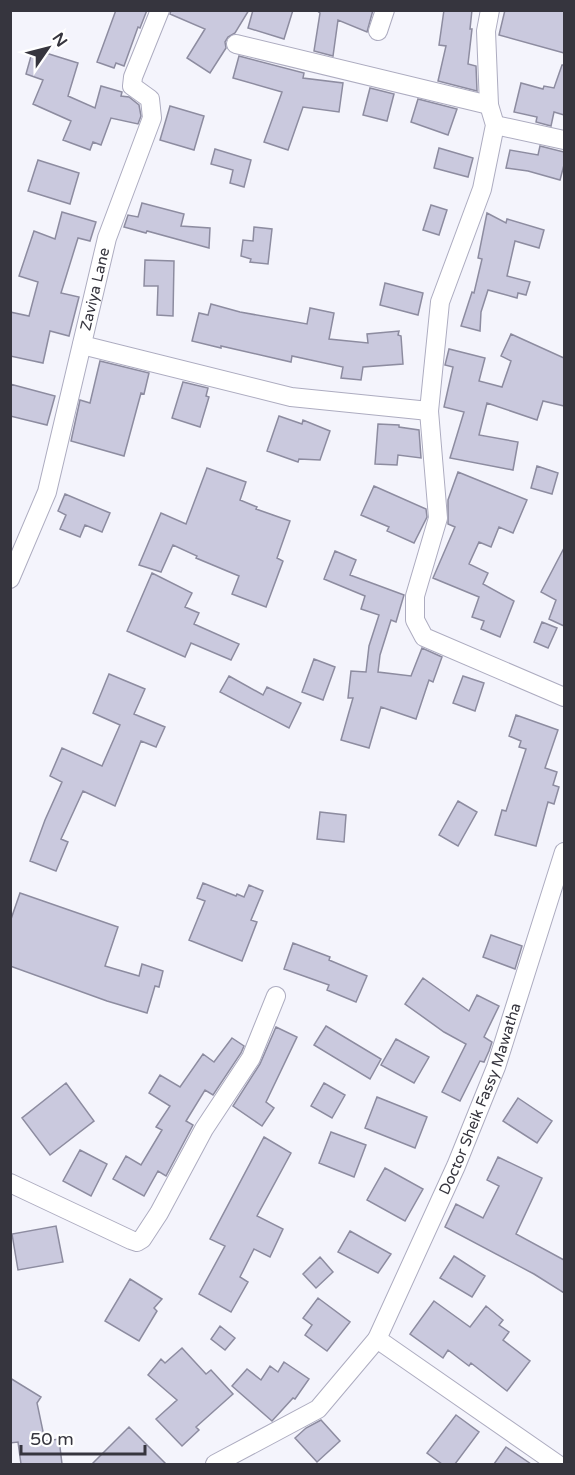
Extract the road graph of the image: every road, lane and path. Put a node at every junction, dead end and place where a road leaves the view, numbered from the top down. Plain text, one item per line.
1 (160, 10) edge
2 (385, 10) edge
3 (490, 10) edge
4 (378, 31) dead end
5 (236, 45) dead end
6 (489, 105) junction
7 (495, 125) junction
8 (564, 140) edge
9 (82, 345) junction
10 (429, 411) junction
11 (10, 579) edge
12 (564, 697) edge
13 (564, 852) edge
14 (276, 996) dead end
15 (10, 1183) edge
16 (377, 1339) junction
17 (215, 1464) edge
18 (557, 1464) edge

1 - 9 street, Zaviya Lane
2 - 4 street
3 - 6 street
5 - 6 street
6 - 7 street
7 - 8 street
7 - 10 street
9 - 10 street
9 - 11 street, Zaviya Lane
10 - 12 street
13 - 16 street, Doctor Sheik Fassy Mawatha
14 - 15 street
16 - 17 street, Doctor Sheik Fassy Mawatha
16 - 18 street

